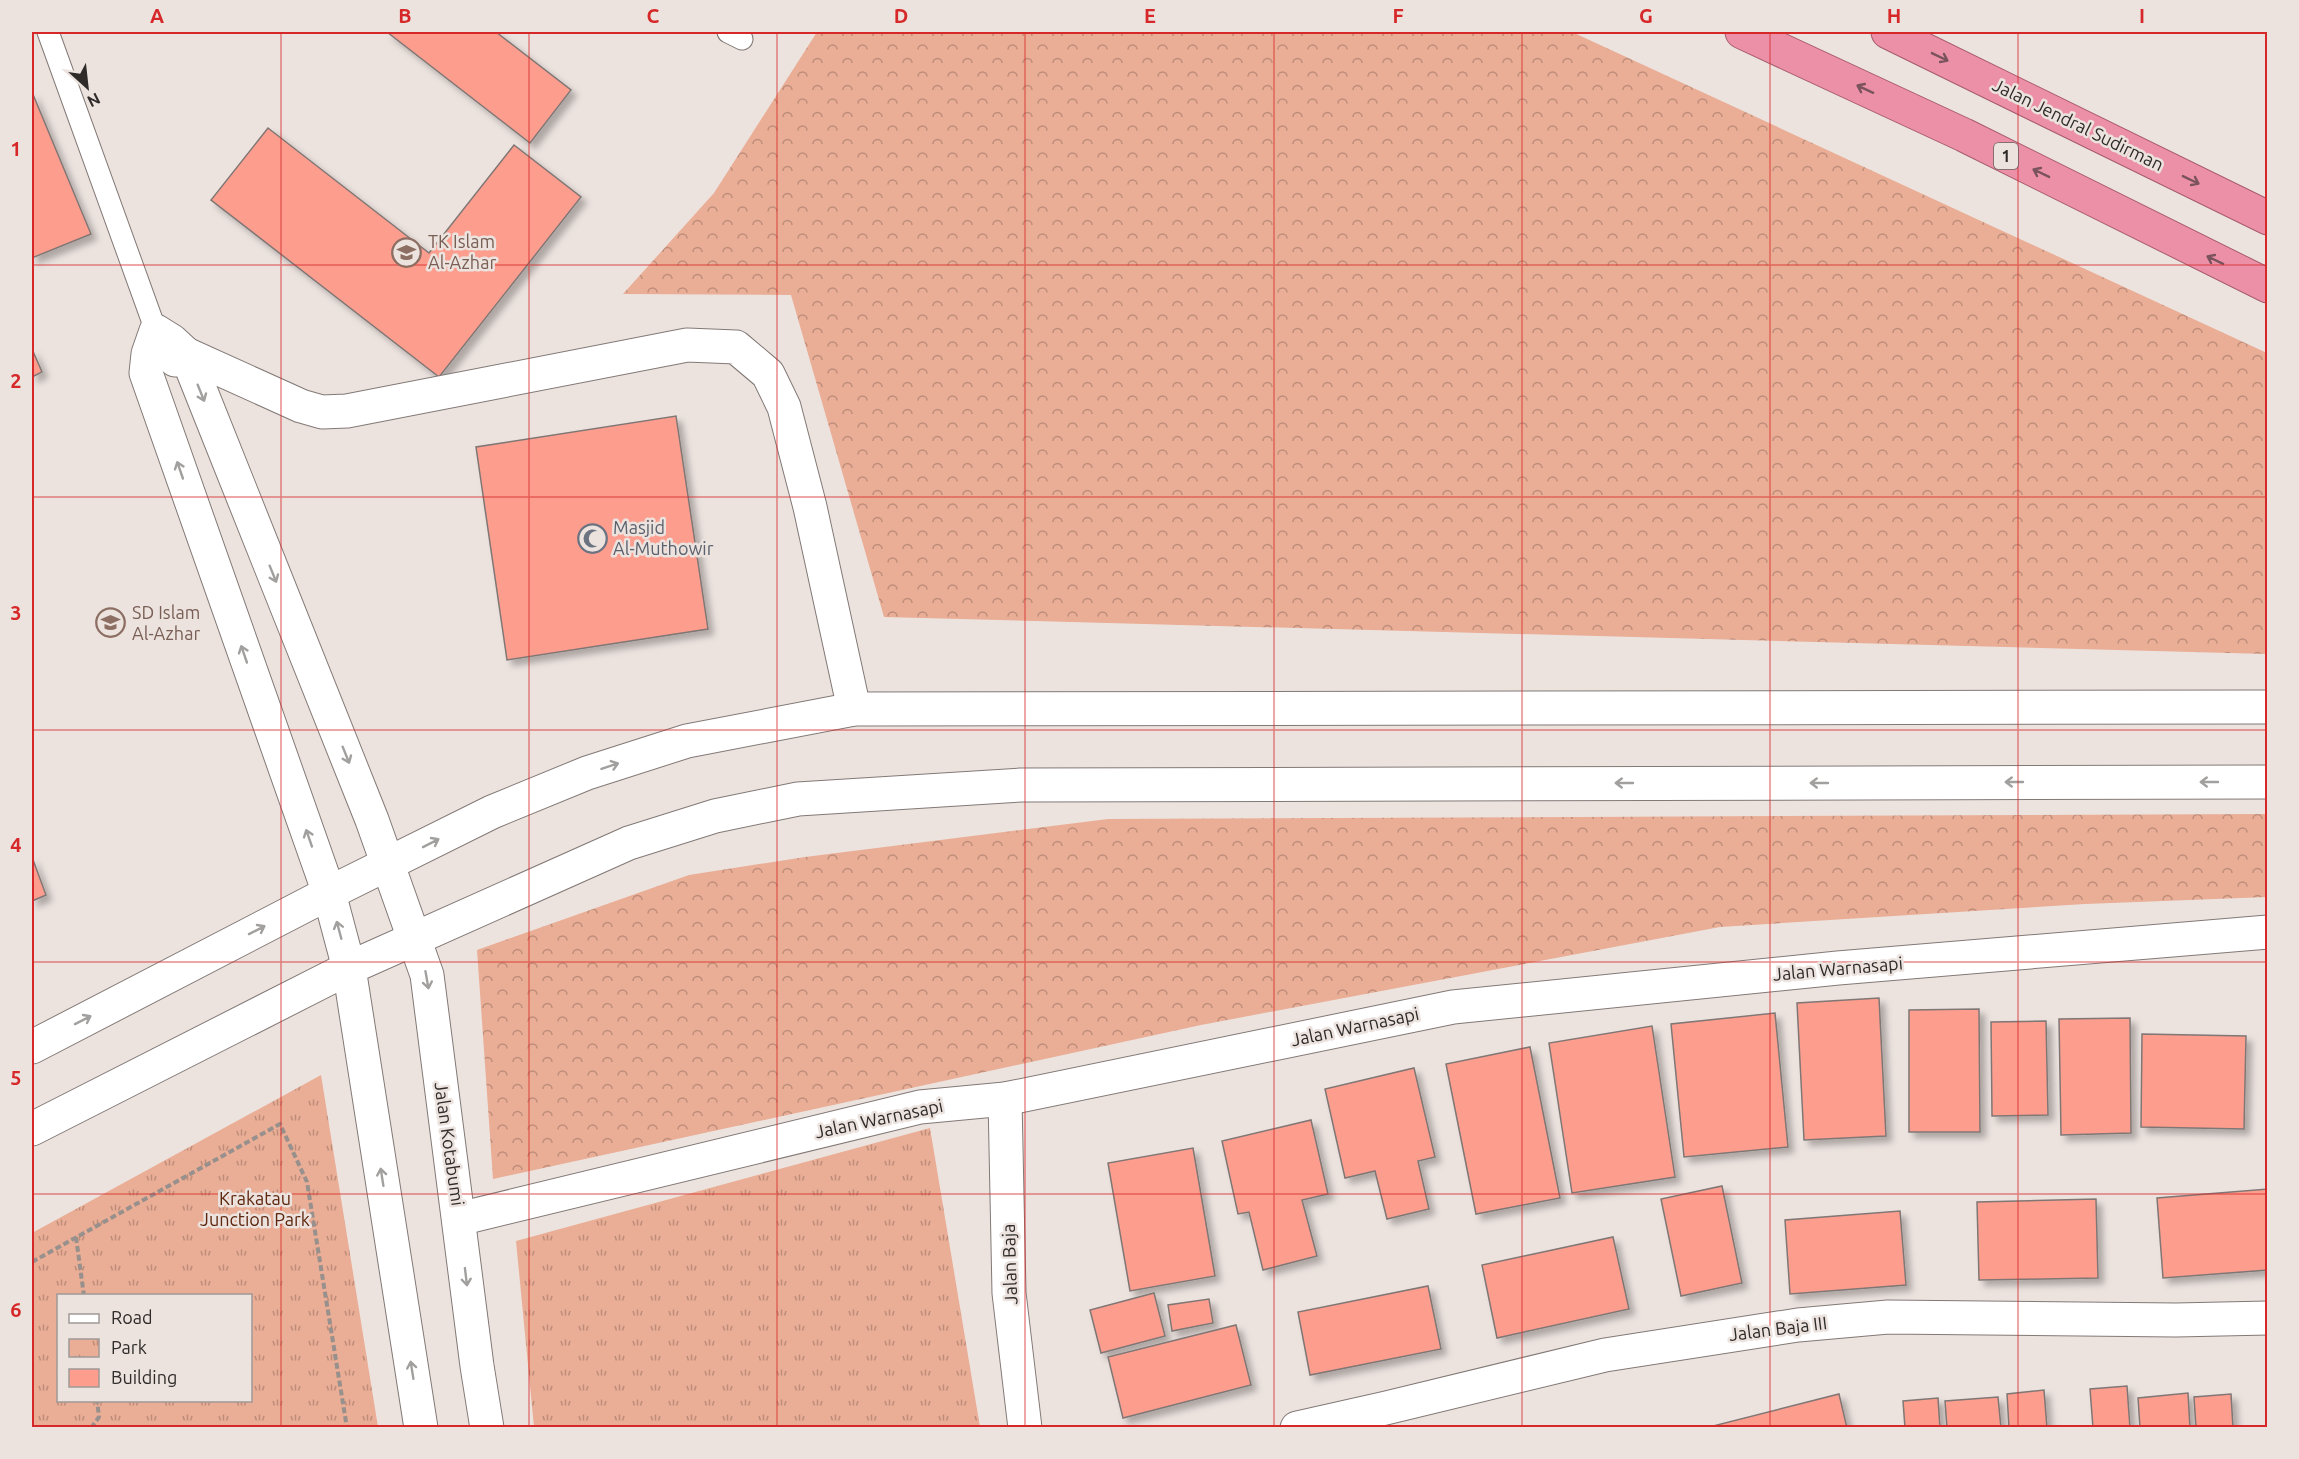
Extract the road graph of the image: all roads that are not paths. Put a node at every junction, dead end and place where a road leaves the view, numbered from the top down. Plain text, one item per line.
1 (48, 32) edge
2 (1742, 32) edge
3 (1888, 32) edge
4 (2268, 218) edge
5 (2268, 286) edge
6 (156, 331) junction
7 (186, 354) junction
8 (146, 373) junction
9 (2268, 707) edge
10 (854, 709) junction
11 (2268, 782) edge
12 (389, 865) junction
13 (329, 893) junction
14 (2268, 932) edge
15 (414, 938) junction
16 (349, 968) junction
17 (32, 1047) edge
18 (1005, 1099) junction
19 (32, 1129) edge
20 (459, 1219) junction
21 (2268, 1318) edge
22 (421, 1428) edge
23 (487, 1428) edge
24 (1025, 1428) edge
25 (1297, 1428) edge

1 - 6 lane
5 -> 2 highway, 1
3 -> 4 highway, Jalan Jendral Sudirman
6 - 7 street
6 - 8 street
7 - 8 street
7 - 10 street
7 -> 12 street, Jalan Kotabumi
13 -> 8 street
9 - 10 street
12 -> 10 street
11 -> 15 street
12 - 13 street
12 - 15 street, Jalan Kotabumi
16 -> 13 street
17 -> 13 street
14 - 18 street, Jalan Warnasapi
15 - 16 street
15 -> 20 street, Jalan Kotabumi
16 - 19 street
22 -> 16 street
18 - 20 street, Jalan Warnasapi
18 - 24 street, Jalan Baja
20 -> 23 street, Jalan Kotabumi
21 - 25 street, Jalan Baja III

